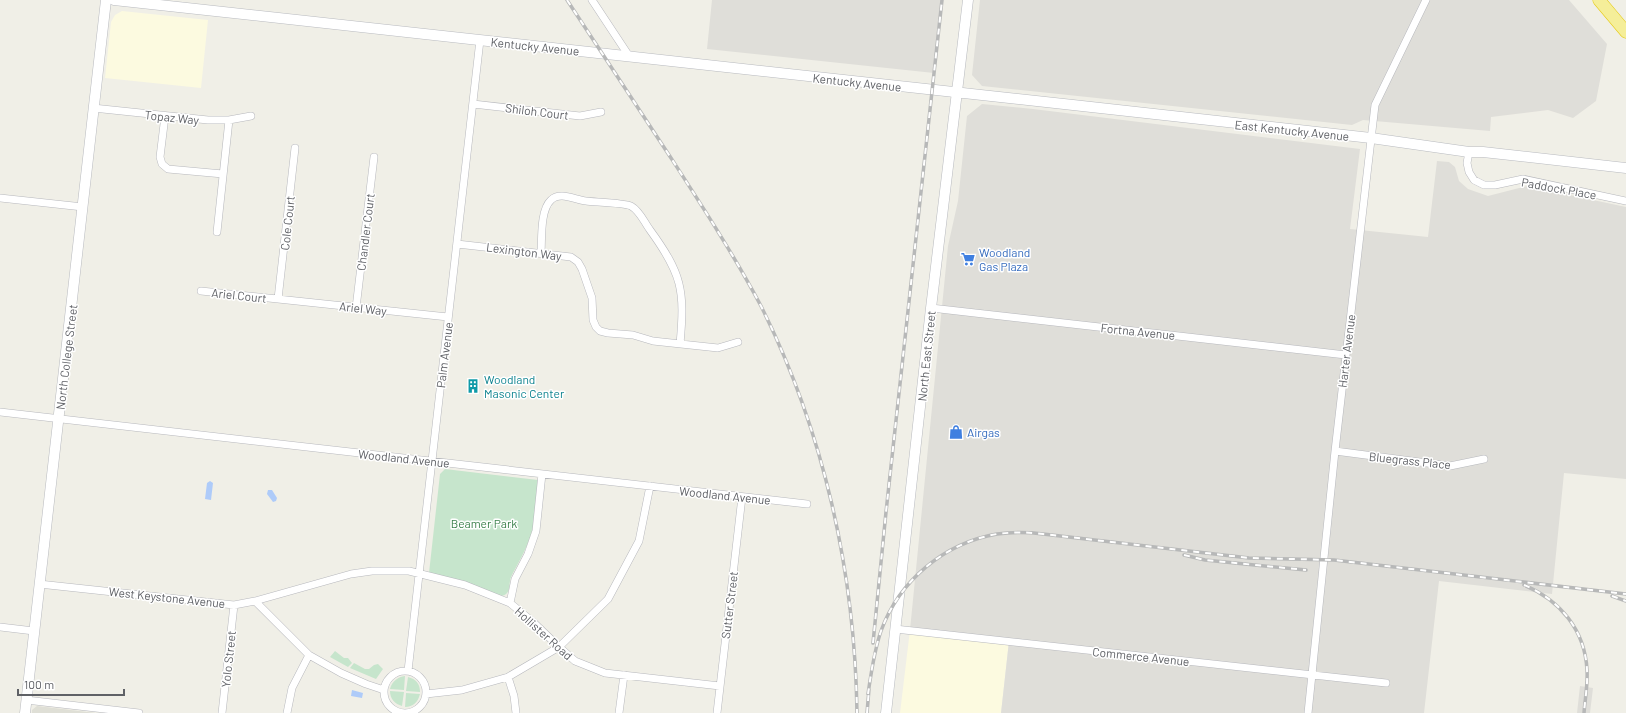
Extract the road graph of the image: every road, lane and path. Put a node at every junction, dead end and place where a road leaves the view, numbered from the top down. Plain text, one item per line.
1 (106, 0) edge
2 (114, 0) edge
3 (592, 0) edge
4 (968, 0) edge
5 (1426, 0) edge
6 (1599, 0) edge
7 (1626, 32) edge
8 (480, 40) junction
9 (629, 56) junction
10 (957, 92) junction
11 (473, 104) junction
12 (93, 108) junction
13 (601, 112) dead end
14 (164, 116) junction
15 (252, 116) dead end
16 (229, 120) junction
17 (1371, 138) junction
18 (295, 148) dead end
19 (1468, 152) junction
20 (374, 157) dead end
21 (1626, 168) edge
22 (223, 174) junction
23 (0, 198) edge
24 (1626, 201) edge
25 (83, 207) junction
26 (217, 232) dead end
27 (457, 244) junction
28 (541, 253) junction
29 (201, 291) dead end
30 (278, 299) junction
31 (356, 308) junction
32 (931, 308) junction
33 (448, 317) junction
34 (738, 342) dead end
35 (680, 344) junction
36 (1346, 355) junction
37 (0, 412) edge
38 (58, 419) junction
39 (1335, 452) junction
40 (1484, 459) dead end
41 (432, 461) junction
42 (542, 474) junction
43 (650, 486) junction
44 (742, 497) junction
45 (807, 504) dead end
46 (420, 573) junction
47 (39, 584) junction
48 (255, 601) junction
49 (510, 603) junction
50 (234, 605) junction
51 (0, 626) edge
52 (895, 629) junction
53 (34, 631) junction
54 (559, 647) junction
55 (309, 656) junction
56 (408, 671) junction
57 (624, 675) junction
58 (1312, 675) junction
59 (508, 677) junction
60 (1386, 684) dead end
61 (720, 686) junction
62 (384, 690) junction
63 (426, 694) junction
64 (26, 700) junction
65 (24, 713) edge
66 (139, 713) edge
67 (222, 713) edge
68 (287, 713) edge
69 (403, 713) edge
70 (516, 713) edge
71 (619, 713) edge
72 (717, 713) edge
73 (886, 713) edge
74 (1308, 713) edge

1 - 12 street, North College Street
2 - 8 street, Kentucky Avenue
3 - 9 street
4 - 10 street, North East Street
5 - 17 street, Harter Avenue
6 - 7 highway
8 - 9 street, Kentucky Avenue
8 - 11 street, Palm Avenue
9 - 10 street, Kentucky Avenue
10 - 17 street, East Kentucky Avenue
10 - 32 street, North East Street
11 - 13 street, Shiloh Court
11 - 27 street, Palm Avenue
12 - 14 street, Topaz Way
12 - 25 street, North College Street
14 - 16 street, Topaz Way
14 - 22 street
15 - 16 street, Topaz Way
16 - 22 street
17 - 19 street, East Kentucky Avenue
17 - 36 street, Harter Avenue
18 - 30 street, Cole Court
19 - 21 street, East Kentucky Avenue
19 - 24 street, Paddock Place
20 - 31 street, Chandler Court
22 - 26 street
23 - 25 street
25 - 38 street, North College Street
27 - 28 street, Lexington Way
27 - 33 street, Palm Avenue
28 - 35 street, Lexington Way
28 - 35 street
29 - 30 street, Ariel Court
30 - 31 street, Ariel Way
31 - 33 street, Ariel Way
32 - 36 street, Fortna Avenue
32 - 52 street, North East Street
33 - 41 street, Palm Avenue
34 - 35 street
36 - 39 street, Harter Avenue
37 - 38 street, Woodland Avenue
38 - 41 street, Woodland Avenue
38 - 47 street, North College Street
39 - 40 street, Bluegrass Place
39 - 58 street, Harter Avenue
41 - 42 street, Woodland Avenue
41 - 46 street, Palm Avenue
42 - 43 street, Woodland Avenue
42 - 49 street
43 - 44 street, Woodland Avenue
43 - 54 street
44 - 45 street, Woodland Avenue
44 - 61 street, Sutter Street
46 - 48 street, Hollister Road
46 - 49 street, Hollister Road
46 - 56 street, Palm Avenue
47 - 50 street, West Keystone Avenue
47 - 53 street, North College Street
48 - 50 street, West Keystone Avenue
48 - 55 street
49 - 54 street, Hollister Road
50 - 67 street, Yolo Street
51 - 53 street
52 - 58 street, Commerce Avenue
52 - 73 street, North East Street
53 - 64 street, North College Street
54 - 57 street, Hollister Road
54 - 59 street
55 - 62 street
55 - 68 street
56 - 62 street
56 - 63 street
57 - 61 street, Hollister Road
57 - 71 street
58 - 60 street, Commerce Avenue
58 - 74 street, Harter Avenue
59 - 63 street
59 - 70 street
61 - 72 street, Sutter Street
62 - 69 street
63 - 69 street
64 - 65 street, North College Street
64 - 66 street

